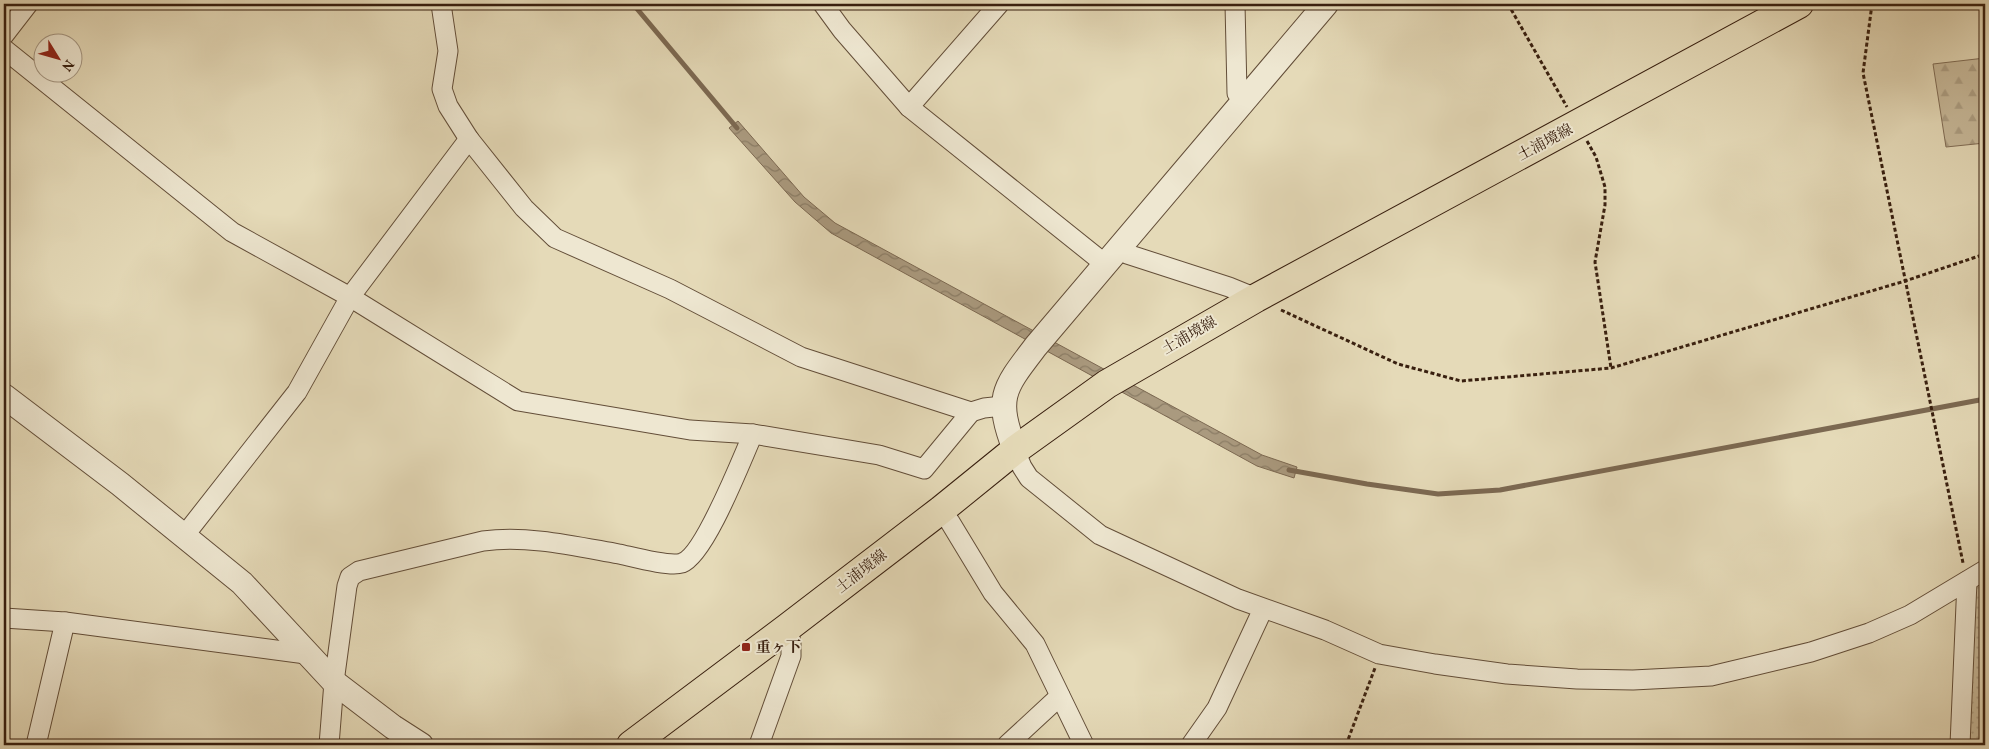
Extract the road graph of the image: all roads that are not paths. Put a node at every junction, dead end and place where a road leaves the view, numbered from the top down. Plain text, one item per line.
1 (28, 4) edge
2 (441, 4) edge
3 (823, 4) edge
4 (999, 4) edge
5 (1235, 4) edge
6 (1326, 4) edge
7 (1799, 4) edge
8 (4, 35) edge
9 (4, 48) edge
10 (1246, 100) junction
11 (910, 107) junction
12 (468, 139) junction
13 (1112, 256) junction
14 (350, 297) junction
15 (1256, 298) junction
16 (4, 396) edge
17 (1003, 406) junction
18 (971, 412) junction
19 (753, 434) junction
20 (1015, 450) junction
21 (941, 510) junction
22 (184, 536) junction
23 (1985, 570) edge
24 (1966, 581) junction
25 (1263, 608) junction
26 (4, 618) edge
27 (65, 622) junction
28 (787, 628) junction
29 (306, 654) junction
30 (334, 682) junction
31 (1060, 696) junction
32 (36, 745) edge
33 (329, 745) edge
34 (421, 745) edge
35 (631, 745) edge
36 (759, 745) edge
37 (1007, 745) edge
38 (1084, 745) edge
39 (1191, 745) edge
40 (1960, 745) edge

1 - 8 street
2 - 12 street
3 - 11 street
4 - 11 street
5 - 10 street
6 - 10 street
7 - 15 main road, 土浦境線
9 - 14 street
10 - 13 street
11 - 13 street
12 - 14 street
12 - 18 street
13 - 15 street
13 - 17 street
14 - 19 street
14 - 22 street
15 - 20 main road, 土浦境線
16 - 22 street
17 - 18 street
17 - 20 street
18 - 19 street
19 - 30 street
20 - 21 main road, 土浦境線
20 - 25 street
21 - 28 main road, 土浦境線
21 - 31 street
22 - 29 street
23 - 24 street
24 - 25 street
24 - 40 street
25 - 39 street
26 - 27 street
27 - 29 street
27 - 32 street
28 - 35 main road, 土浦境線
28 - 36 street
29 - 30 street
30 - 33 street
30 - 34 street
31 - 37 street
31 - 38 street

